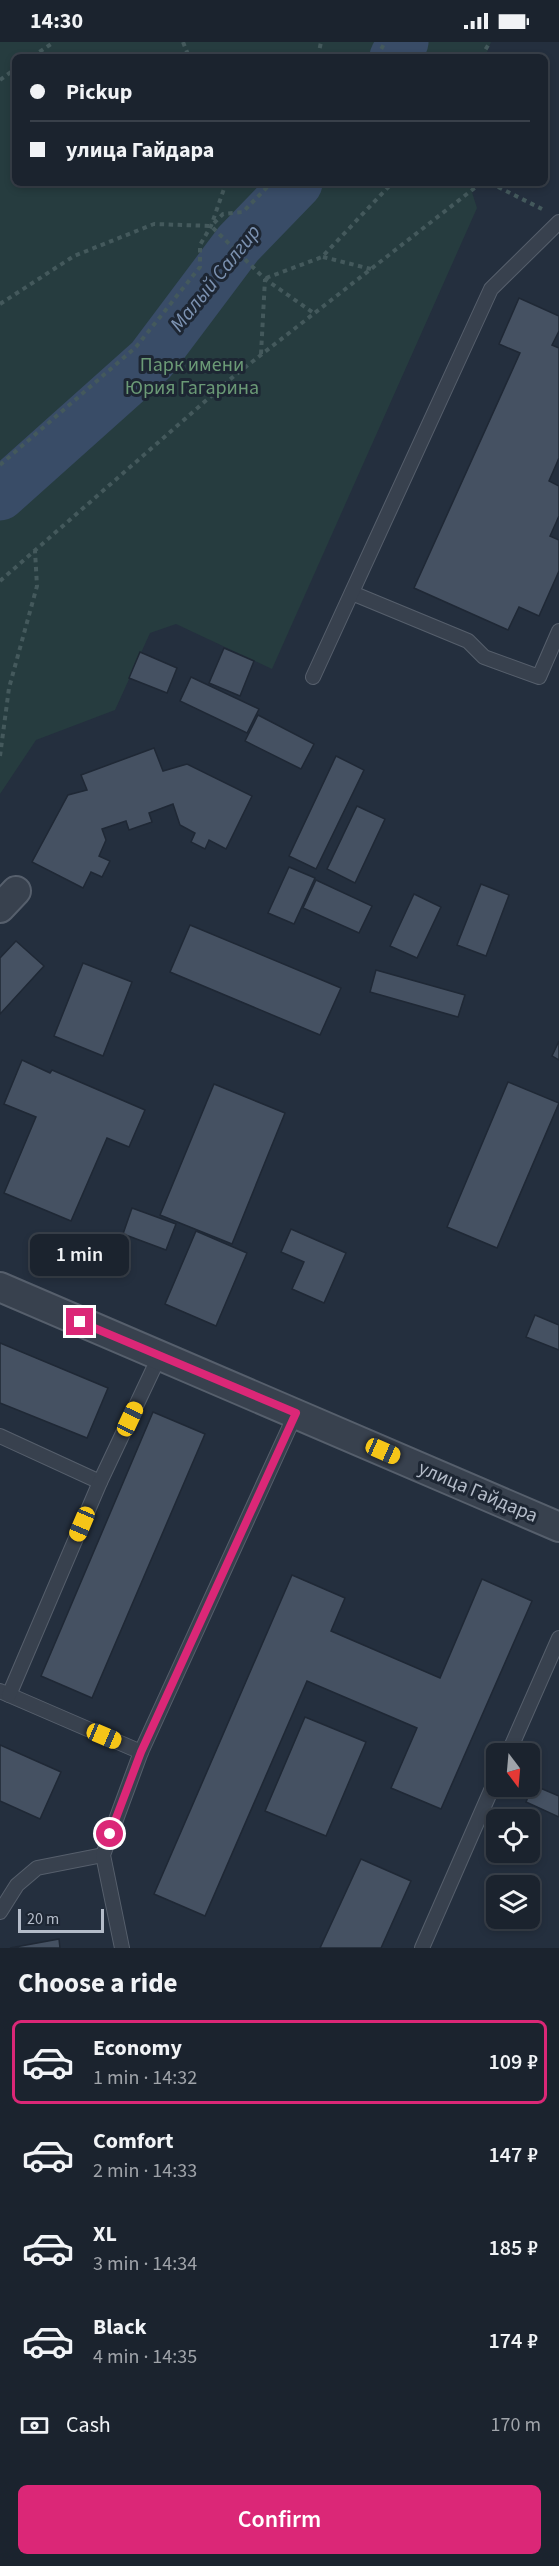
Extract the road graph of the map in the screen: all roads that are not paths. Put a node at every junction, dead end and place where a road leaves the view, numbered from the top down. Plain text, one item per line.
1 (554, 217) edge
2 (352, 593) junction
3 (559, 631) edge
4 (313, 677) dead end
5 (0, 1287) edge
6 (159, 1357) junction
7 (296, 1413) junction
8 (0, 1436) edge
9 (100, 1482) junction
10 (559, 1527) edge
11 (559, 1638) edge
12 (4, 1693) edge
13 (513, 1743) edge
14 (141, 1752) junction
15 (488, 1797) edge
16 (103, 1855) junction
17 (0, 1912) edge
18 (122, 1948) edge
19 (422, 1948) edge

1 - 2 lane
2 - 3 lane
2 - 4 lane
5 - 6 street, улица Гайдара
6 - 7 street, улица Гайдара
6 - 9 lane
7 - 10 street, улица Гайдара
7 - 14 lane
8 - 9 lane
9 - 12 lane
11 - 13 lane
12 - 14 lane
14 - 16 lane
15 - 19 lane
16 - 17 lane
16 - 18 lane

